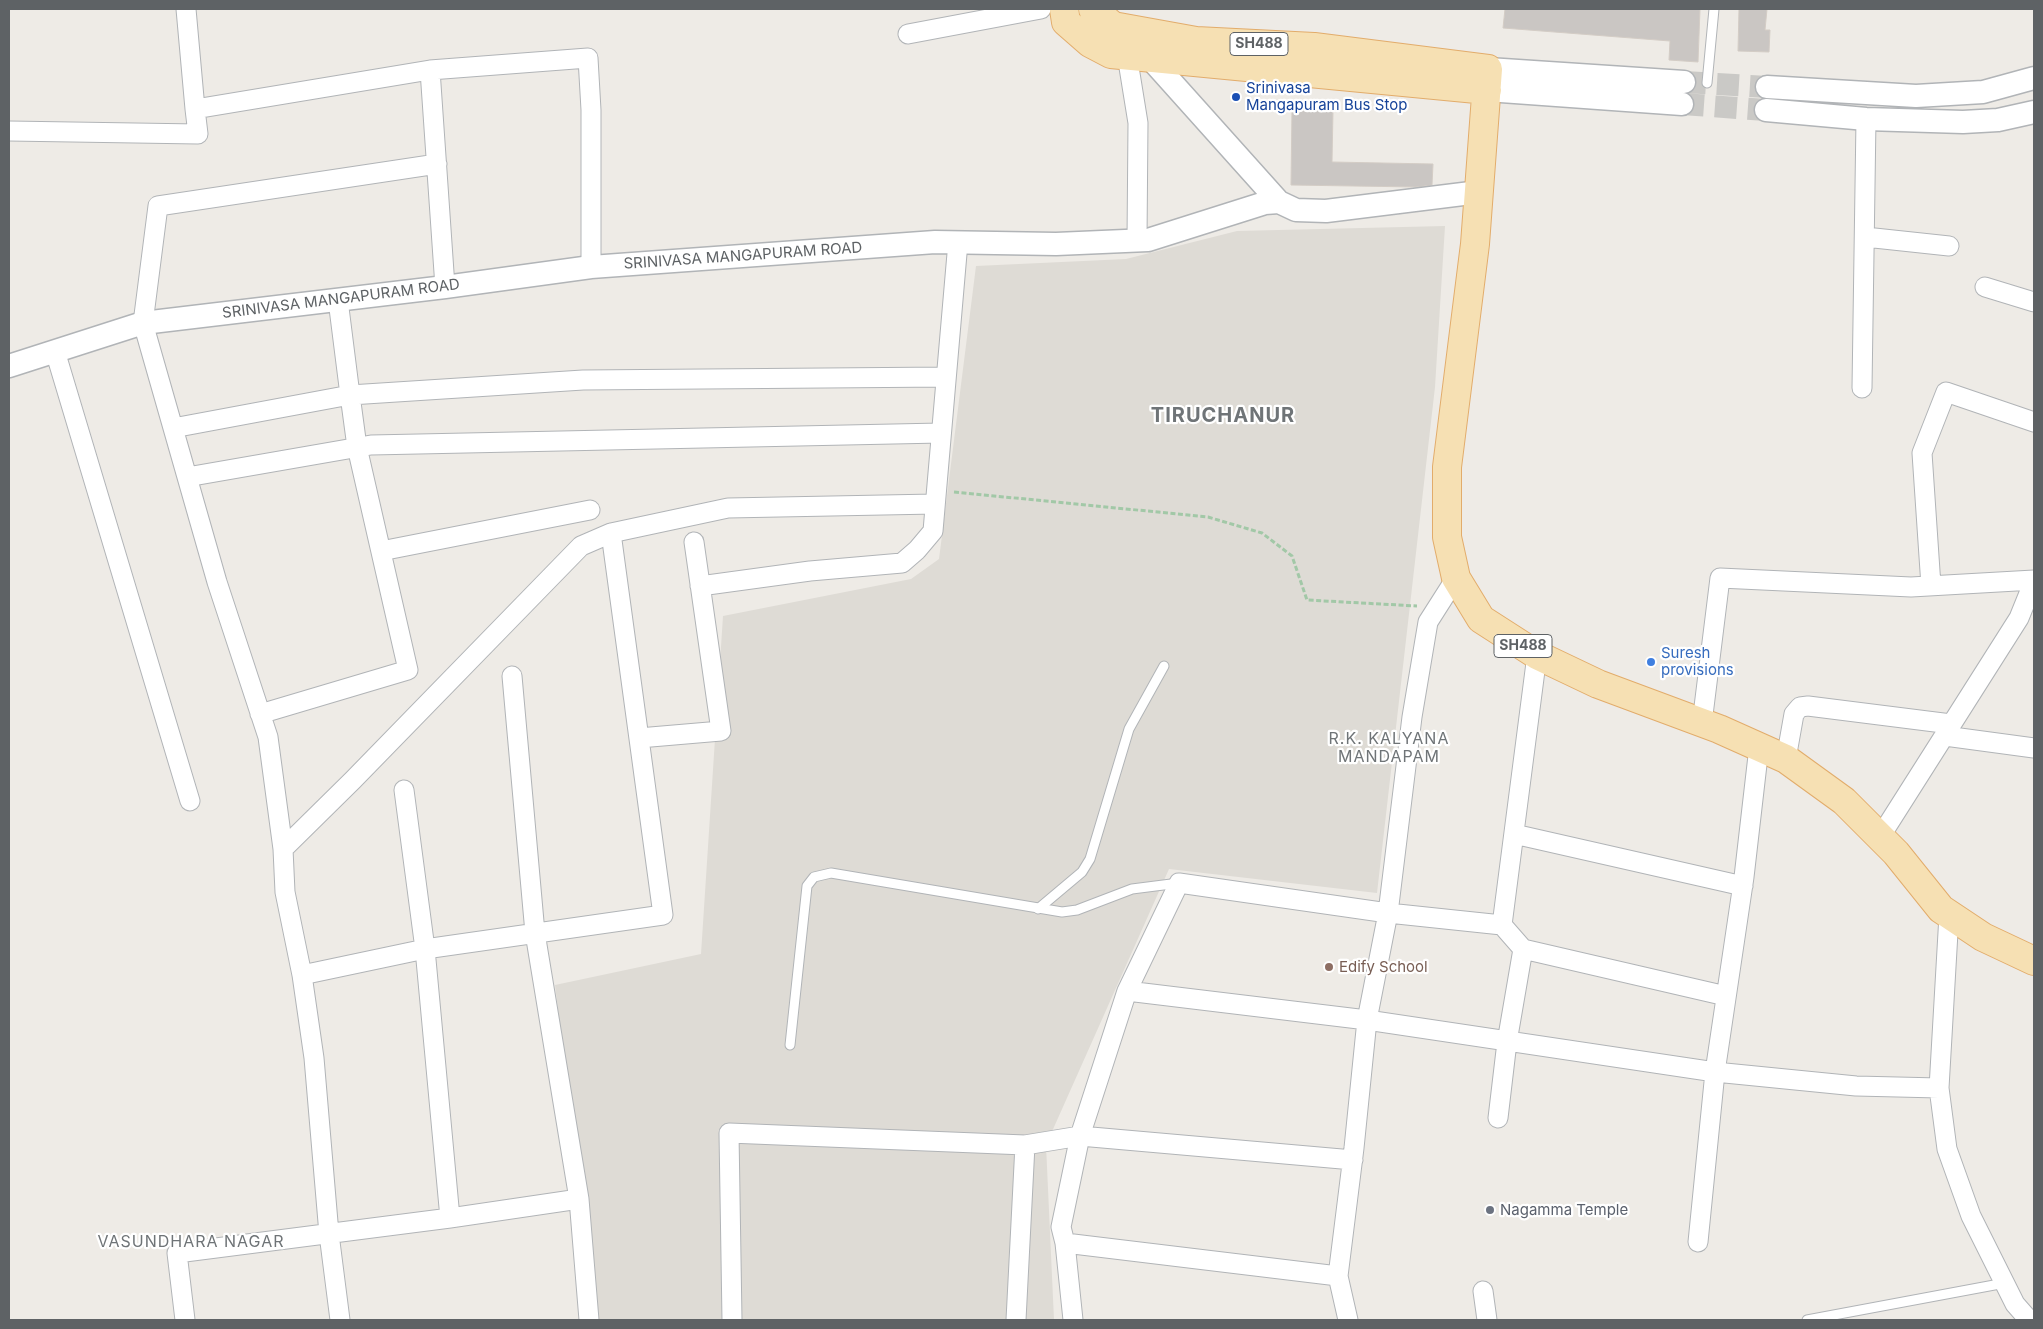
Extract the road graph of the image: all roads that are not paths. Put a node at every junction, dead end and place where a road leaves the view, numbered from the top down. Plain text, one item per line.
1 (186, 9) edge
2 (1041, 9) edge
3 (1064, 9) edge
4 (1093, 9) edge
5 (1714, 9) edge
6 (908, 34) dead end
7 (1138, 56) junction
8 (430, 70) junction
9 (1488, 73) junction
10 (2034, 78) edge
11 (1684, 82) tunnel mouth
12 (1707, 82) dead end
13 (1767, 87) tunnel mouth
14 (1682, 104) tunnel mouth
15 (195, 109) junction
16 (1766, 110) tunnel mouth
17 (2034, 112) edge
18 (1866, 119) junction
19 (9, 131) edge
20 (436, 164) junction
21 (1479, 192) junction
22 (1279, 202) junction
23 (1865, 237) junction
24 (1136, 240) junction
25 (958, 242) junction
26 (1949, 246) dead end
27 (591, 267) junction
28 (445, 287) junction
29 (1985, 287) dead end
30 (338, 300) junction
31 (2034, 302) edge
32 (143, 323) junction
33 (55, 351) junction
34 (9, 366) edge
35 (946, 377) junction
36 (1862, 388) dead end
37 (350, 394) junction
38 (2034, 422) edge
39 (172, 428) junction
40 (941, 433) junction
41 (357, 447) junction
42 (187, 477) junction
43 (936, 497) junction
44 (590, 510) dead end
45 (611, 533) junction
46 (694, 542) dead end
47 (381, 551) junction
48 (1456, 578) junction
49 (2034, 580) edge
50 (700, 586) junction
51 (1932, 586) junction
52 (2027, 619) edge
53 (1537, 655) junction
54 (1164, 666) dead end
55 (512, 676) dead end
56 (260, 714) junction
57 (1702, 723) junction
58 (1948, 730) junction
59 (639, 738) junction
60 (1759, 747) junction
61 (2034, 748) edge
62 (1786, 759) junction
63 (404, 790) dead end
64 (190, 801) dead end
65 (1514, 834) junction
66 (1880, 837) junction
67 (283, 849) junction
68 (1179, 883) junction
69 (1743, 886) junction
70 (1038, 909) junction
71 (1388, 913) junction
72 (1949, 915) junction
73 (1502, 926) junction
74 (536, 933) junction
75 (425, 949) junction
76 (1523, 949) junction
77 (2034, 961) edge
78 (302, 975) junction
79 (1127, 991) junction
80 (1726, 996) junction
81 (1367, 1020) junction
82 (1507, 1042) junction
83 (790, 1044) dead end
84 (1714, 1072) junction
85 (1940, 1088) junction
86 (1498, 1118) dead end
87 (1080, 1136) junction
88 (1025, 1145) junction
89 (1352, 1160) junction
90 (579, 1199) junction
91 (450, 1218) junction
92 (329, 1234) junction
93 (1698, 1242) dead end
94 (1065, 1243) junction
95 (1338, 1276) junction
96 (2005, 1283) junction
97 (1483, 1290) dead end
98 (185, 1320) edge
99 (340, 1320) edge
100 (590, 1320) edge
101 (732, 1320) edge
102 (1016, 1320) edge
103 (1073, 1320) edge
104 (1348, 1320) edge
105 (1487, 1320) edge
106 (1807, 1320) edge
107 (2029, 1320) edge

1 - 15 street
2 - 6 street
3 - 7 main road, SH488
4 - 9 main road, SH488
5 - 12 lane
7 - 9 main road, SH488
7 - 22 street
7 - 24 street
8 - 15 street
8 - 20 street
8 - 27 street
9 - 11 street
9 - 14 street
9 - 21 main road, SH488
10 - 13 street
15 - 19 street
16 - 18 street
17 - 18 street
18 - 23 street
20 - 28 street
20 - 32 street
21 - 22 street, SRINIVASA MANGAPURAM ROAD
21 - 48 main road, SH488
22 - 24 street, SRINIVASA MANGAPURAM ROAD
23 - 26 street
23 - 36 street
24 - 25 street, SRINIVASA MANGAPURAM ROAD
25 - 27 street, SRINIVASA MANGAPURAM ROAD
25 - 35 street
27 - 28 street, SRINIVASA MANGAPURAM ROAD
28 - 30 street, SRINIVASA MANGAPURAM ROAD
29 - 31 street
30 - 32 street, SRINIVASA MANGAPURAM ROAD
30 - 37 street
32 - 33 street, SRINIVASA MANGAPURAM ROAD
32 - 39 street
33 - 34 street, SRINIVASA MANGAPURAM ROAD
33 - 64 street
35 - 37 street
35 - 40 street
37 - 39 street
37 - 41 street
38 - 51 street
39 - 42 street
40 - 41 street
40 - 43 street
41 - 42 street
41 - 47 street
42 - 56 street
43 - 45 street
43 - 50 street
44 - 47 street
45 - 59 street
45 - 67 street
46 - 50 street
47 - 56 street
48 - 53 main road, SH488
48 - 71 street
49 - 51 street
49 - 52 street
50 - 59 street
51 - 57 street
52 - 58 street
53 - 57 main road, SH488
53 - 65 street
54 - 70 lane
55 - 74 street
56 - 67 street
57 - 60 main road, SH488
58 - 61 street
58 - 62 street
58 - 66 street
59 - 74 street
60 - 62 main road, SH488
60 - 69 street
62 - 66 main road, SH488
63 - 75 street
65 - 69 street
65 - 73 street
66 - 72 main road, SH488
67 - 78 street
68 - 70 lane
68 - 71 street
68 - 79 street
69 - 80 street
70 - 83 lane
71 - 73 street
71 - 81 street
72 - 77 main road, SH488
72 - 85 street
73 - 76 street
74 - 75 street
74 - 90 street
75 - 78 street
75 - 91 street
76 - 80 street
76 - 82 street
78 - 92 street
79 - 81 street
79 - 87 street
80 - 84 street
81 - 82 street
81 - 89 street
82 - 84 street
82 - 86 street
84 - 85 street
84 - 93 street
85 - 96 street
87 - 88 street
87 - 89 street
87 - 94 street
88 - 101 street
88 - 102 street
89 - 95 street
90 - 91 street
90 - 100 street
91 - 92 street
92 - 98 street
92 - 99 street
94 - 95 street
94 - 103 street
95 - 104 street
96 - 106 lane
96 - 107 street
97 - 105 street

